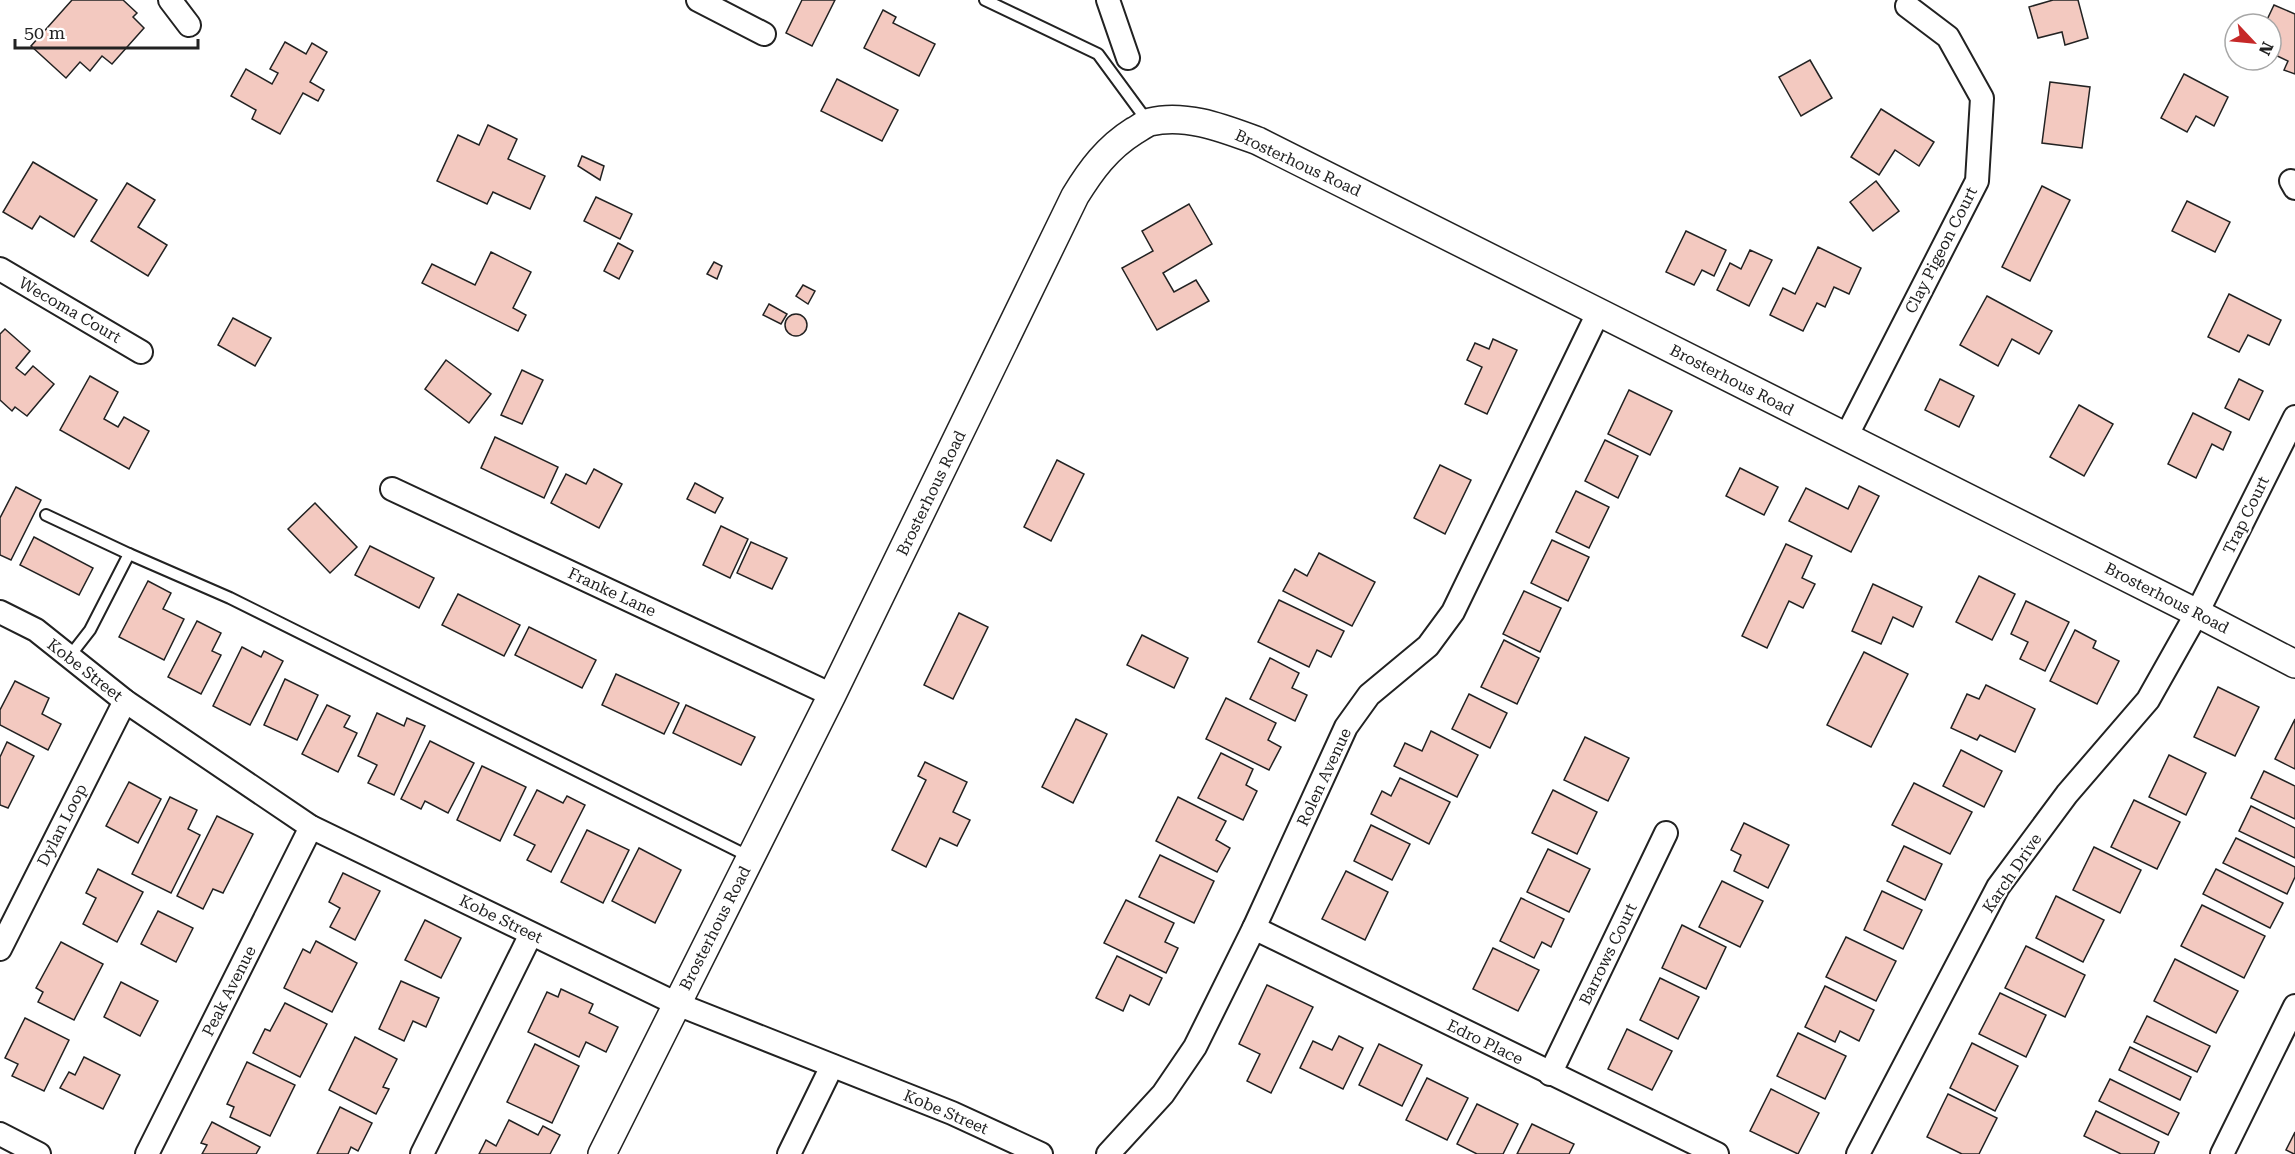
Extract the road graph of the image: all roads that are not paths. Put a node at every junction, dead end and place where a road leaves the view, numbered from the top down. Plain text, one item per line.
1 (170, 0) edge
2 (698, 0) edge
3 (985, 0) edge
4 (1108, 0) edge
5 (1907, 6) dead end
6 (189, 25) dead end
7 (764, 34) dead end
8 (1128, 58) dead end
9 (1149, 122) junction
10 (0, 269) edge
11 (1598, 313) junction
12 (141, 351) dead end
13 (2295, 417) edge
14 (1846, 438) junction
15 (392, 489) dead end
16 (46, 515) dead end
17 (129, 555) junction
18 (0, 612) edge
19 (2198, 613) junction
20 (69, 657) junction
21 (2295, 664) edge
22 (832, 695) junction
23 (125, 701) junction
24 (311, 827) junction
25 (1666, 833) dead end
26 (750, 857) junction
27 (1254, 928) junction
28 (531, 934) junction
29 (3, 935) edge
30 (677, 1004) junction
31 (2295, 1006) edge
32 (832, 1066) junction
33 (1550, 1074) junction
34 (0, 1134) edge
35 (1685, 1147) edge
36 (39, 1154) edge
37 (147, 1154) edge
38 (422, 1154) edge
39 (602, 1154) edge
40 (789, 1154) edge
41 (1041, 1154) edge
42 (1108, 1154) edge
43 (1717, 1154) edge
44 (1858, 1154) edge
45 (2222, 1154) edge

1 - 6 street
2 - 7 street
3 - 9 lane
4 - 8 street
5 - 14 street, Clay Pigeon Court
9 - 11 street, Brosterhous Road
9 - 22 street, Brosterhous Road
10 - 12 street, Wecoma Court
11 - 14 street, Brosterhous Road
11 - 27 street, Rolen Avenue
13 - 19 street, Trap Court
14 - 19 street, Brosterhous Road
15 - 22 street, Franke Lane
16 - 17 lane
17 - 20 lane
17 - 26 lane
18 - 20 street, Kobe Street
19 - 21 street, Brosterhous Road
19 - 44 street, Karch Drive
20 - 23 street, Kobe Street
22 - 26 street, Brosterhous Road
23 - 24 street, Kobe Street
23 - 29 street, Dylan Loop
24 - 28 street, Kobe Street
24 - 37 street, Peak Avenue
25 - 33 street, Barrows Court
26 - 30 street, Brosterhous Road
27 - 33 street, Edro Place
27 - 42 street, Rolen Avenue
28 - 30 street, Kobe Street
28 - 38 street
30 - 32 street, Kobe Street
30 - 39 street, Brosterhous Road
31 - 45 street
32 - 40 street
32 - 41 street, Kobe Street
33 - 35 street, Edro Place
34 - 36 street
35 - 43 street, Edro Place

